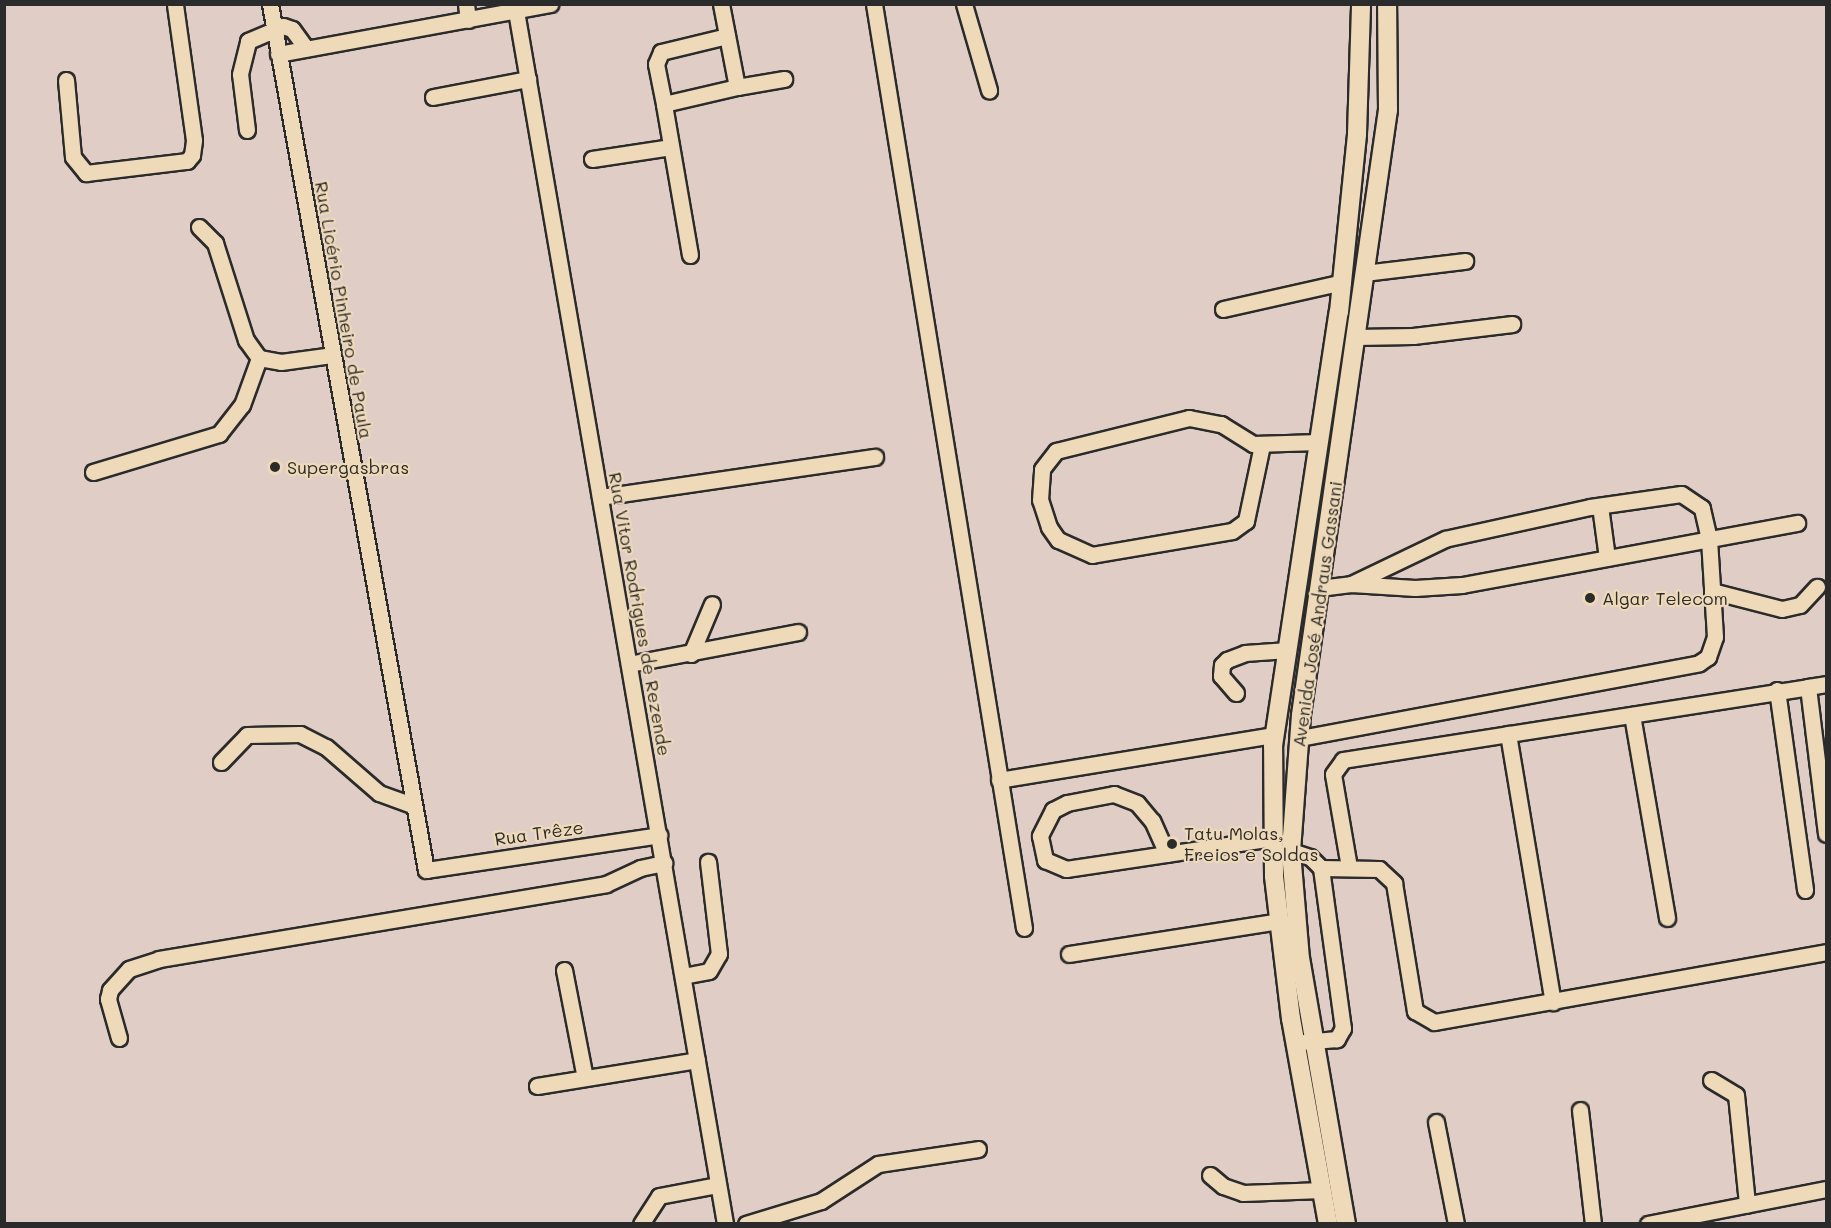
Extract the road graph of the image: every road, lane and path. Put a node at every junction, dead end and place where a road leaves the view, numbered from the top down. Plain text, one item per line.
1 (175, 4) edge
2 (270, 4) edge
3 (550, 4) edge
4 (721, 4) edge
5 (874, 4) edge
6 (964, 4) edge
7 (1360, 4) edge
8 (1387, 4) edge
9 (516, 11) junction
10 (467, 12) edge
11 (274, 28) junction
12 (727, 36) junction
13 (306, 48) junction
14 (278, 54) junction
15 (1360, 72) junction
16 (1390, 72) junction
17 (528, 79) junction
18 (784, 79) dead end
19 (66, 80) dead end
20 (737, 87) junction
21 (989, 90) dead end
22 (433, 97) dead end
23 (664, 104) junction
24 (247, 130) dead end
25 (671, 147) junction
26 (592, 159) dead end
27 (199, 227) dead end
28 (690, 255) dead end
29 (1465, 261) dead end
30 (1364, 273) junction
31 (1343, 282) junction
32 (1223, 309) dead end
33 (1339, 312) junction
34 (1358, 315) junction
35 (1512, 324) dead end
36 (1355, 337) junction
37 (332, 355) junction
38 (259, 358) junction
39 (1319, 442) junction
40 (1262, 446) junction
41 (875, 457) dead end
42 (93, 472) dead end
43 (600, 496) junction
44 (1600, 506) junction
45 (1797, 523) dead end
46 (1709, 539) junction
47 (1607, 558) junction
48 (1299, 569) junction
49 (1321, 579) junction
50 (1351, 584) junction
51 (1817, 587) dead end
52 (1713, 591) junction
53 (712, 604) dead end
54 (798, 632) dead end
55 (1288, 650) junction
56 (691, 654) junction
57 (629, 664) junction
58 (1827, 684) edge
59 (1808, 687) junction
60 (1777, 690) junction
61 (1236, 693) dead end
62 (1632, 715) junction
63 (1508, 734) junction
64 (1274, 735) junction
65 (1300, 738) junction
66 (221, 762) dead end
67 (999, 780) junction
68 (414, 806) junction
69 (1827, 834) edge
70 (659, 835) junction
71 (1273, 838) junction
72 (1291, 851) junction
73 (1167, 854) junction
74 (708, 862) dead end
75 (664, 863) junction
76 (1349, 867) junction
77 (1321, 868) junction
78 (426, 870) joint
79 (1805, 890) dead end
80 (1667, 918) dead end
81 (1279, 921) junction
82 (1024, 928) dead end
83 (1827, 952) edge
84 (1070, 954) dead end
85 (564, 970) dead end
86 (683, 976) junction
87 (1553, 1002) junction
88 (119, 1038) dead end
89 (1316, 1041) junction
90 (1295, 1043) junction
91 (697, 1060) junction
92 (585, 1078) junction
93 (1711, 1080) dead end
94 (537, 1086) dead end
95 (1580, 1110) dead end
96 (1436, 1122) dead end
97 (978, 1149) dead end
98 (1210, 1175) dead end
99 (718, 1185) junction
100 (1827, 1189) edge
101 (1322, 1190) junction
102 (1747, 1204) junction
103 (641, 1224) edge
104 (724, 1224) edge
105 (746, 1224) edge
106 (1328, 1224) edge
107 (1346, 1224) edge
108 (1456, 1224) edge
109 (1593, 1224) edge
110 (1648, 1224) edge

1 - 19 street
2 - 11 street, Rua Licério Pinheiro de Paula
3 - 9 street
4 - 12 street
5 - 67 street
6 - 21 street
7 - 15 main road, Avenida José Andraus Gassani
8 - 16 main road, Avenida José Andraus Gassani
9 - 10 street
9 - 17 street, Rua Vitor Rodrigues de Rezende
10 - 13 street
11 - 13 street
11 - 14 street, Rua Licério Pinheiro de Paula
11 - 24 street
12 - 20 street
12 - 23 street
13 - 14 street
14 - 37 street, Rua Licério Pinheiro de Paula
15 - 16 main road
15 - 31 main road, Avenida José Andraus Gassani
16 - 30 main road, Avenida José Andraus Gassani
17 - 22 street
17 - 43 street, Rua Vitor Rodrigues de Rezende
18 - 20 street
20 - 23 street
23 - 25 street
25 - 26 street
25 - 28 street
27 - 38 street
29 - 30 street
30 - 34 main road, Avenida José Andraus Gassani
31 - 32 street
31 - 33 main road, Avenida José Andraus Gassani
33 - 34 main road
33 - 39 main road, Avenida José Andraus Gassani
34 - 36 main road, Avenida José Andraus Gassani
35 - 36 street
36 - 49 main road, Avenida José Andraus Gassani
37 - 38 street
37 - 68 street, Rua Licério Pinheiro de Paula
38 - 42 street
39 - 40 street
39 - 48 main road, Avenida José Andraus Gassani
40 - 40 street
41 - 43 street
43 - 57 street, Rua Vitor Rodrigues de Rezende
44 - 46 street
44 - 47 street
44 - 50 street
45 - 46 street
46 - 47 street
46 - 52 street
47 - 50 street
48 - 49 main road
48 - 55 main road, Avenida José Andraus Gassani
49 - 50 street
49 - 65 main road, Avenida José Andraus Gassani
51 - 52 street
52 - 65 street
53 - 56 street
54 - 56 street
55 - 61 street
55 - 64 main road, Avenida José Andraus Gassani
56 - 57 street
57 - 70 street, Rua Vitor Rodrigues de Rezende
58 - 59 street
59 - 60 street
59 - 69 street
60 - 62 street
60 - 79 street
62 - 63 street
62 - 80 street
63 - 76 street
63 - 87 street
64 - 67 street
64 - 71 main road, Avenida José Andraus Gassani
65 - 72 main road, Avenida José Andraus Gassani
66 - 68 street
67 - 82 street
68 - 78 street, Rua Licério Pinheiro de Paula
70 - 75 street, Rua Vitor Rodrigues de Rezende
70 - 78 street, Rua Trêze
71 - 73 street
71 - 81 main road, Avenida José Andraus Gassani
72 - 77 street
72 - 89 main road, Avenida José Andraus Gassani
73 - 73 street
74 - 86 street
75 - 86 street, Rua Vitor Rodrigues de Rezende
75 - 88 street
76 - 77 street
76 - 87 street
77 - 89 street
81 - 84 street
81 - 90 main road, Avenida José Andraus Gassani
83 - 87 street
85 - 92 street
86 - 91 street, Rua Vitor Rodrigues de Rezende
89 - 90 street
89 - 107 main road, Avenida José Andraus Gassani
90 - 101 main road, Avenida José Andraus Gassani
91 - 92 street
91 - 99 street, Rua Vitor Rodrigues de Rezende
92 - 94 street
93 - 102 street
95 - 109 street
96 - 108 street
97 - 105 street
98 - 101 street
99 - 103 street
99 - 104 street, Rua Vitor Rodrigues de Rezende
100 - 102 street
101 - 106 main road, Avenida José Andraus Gassani
102 - 110 street

